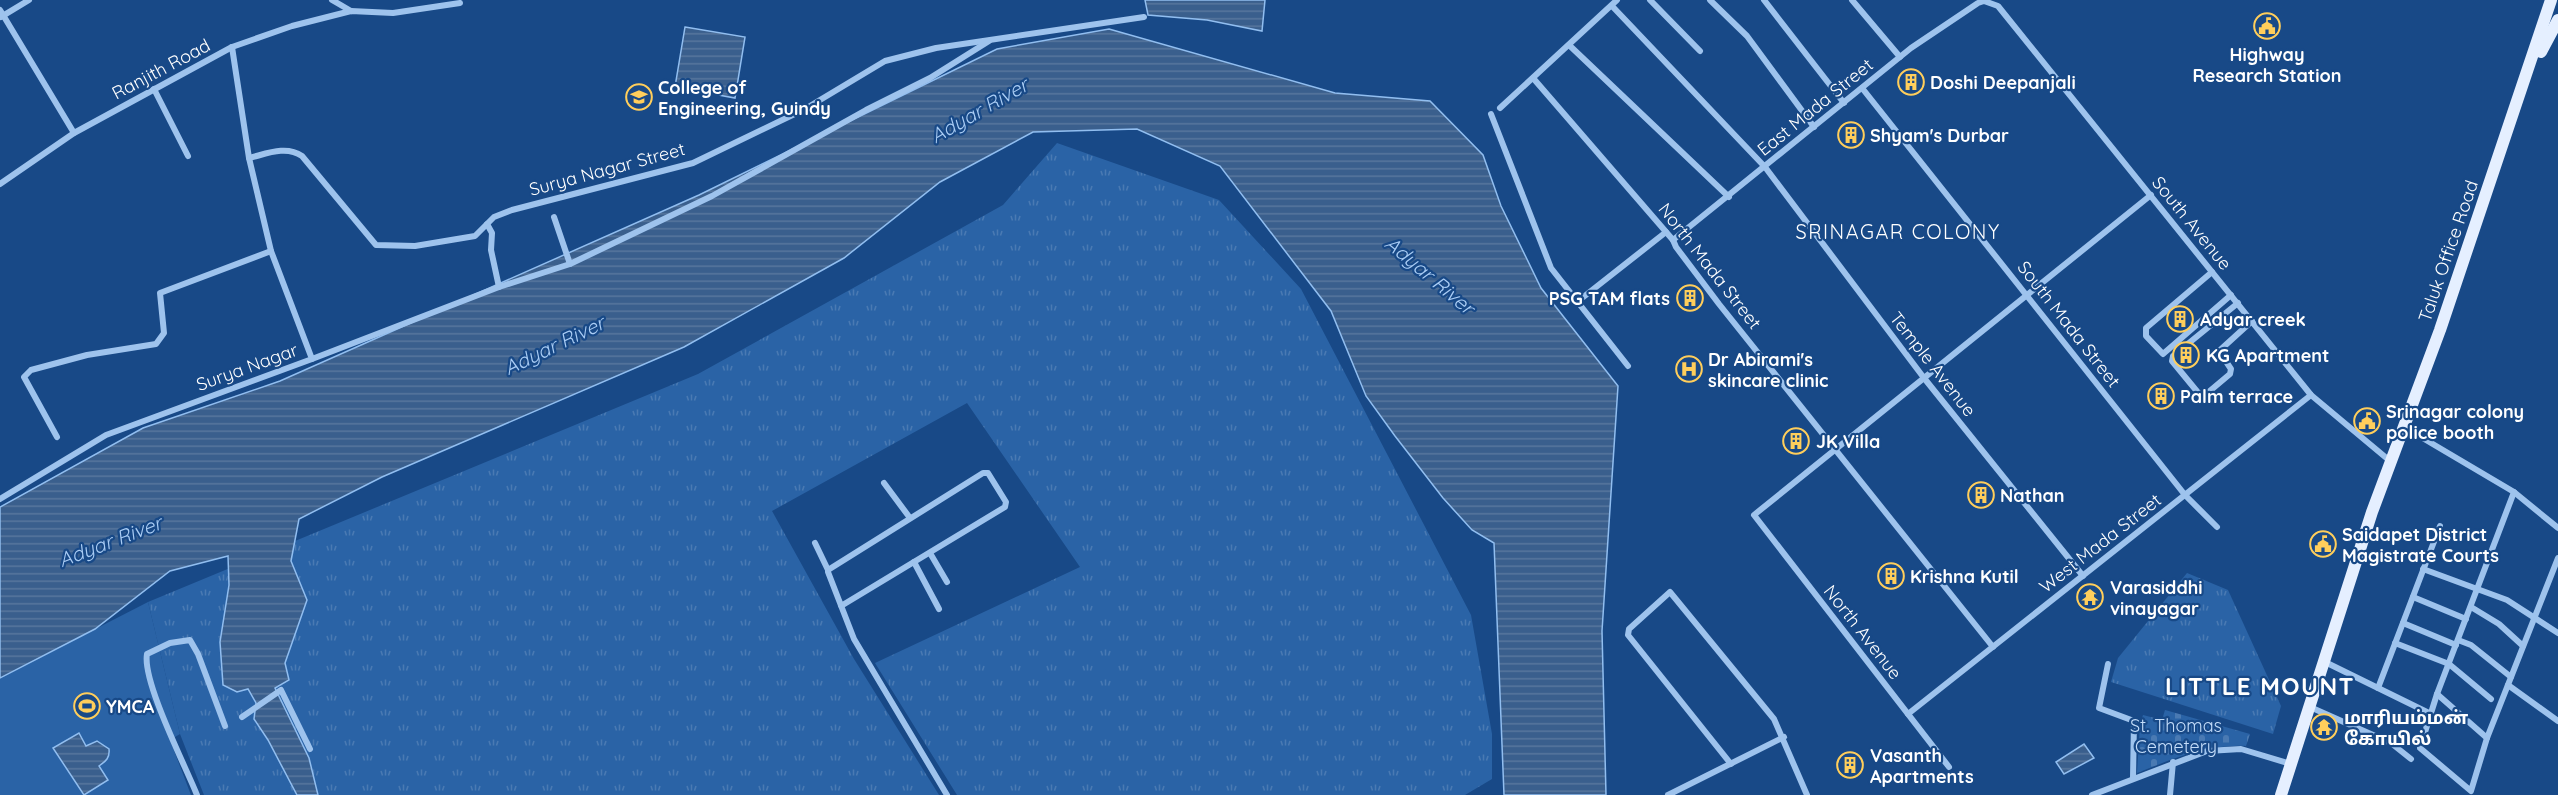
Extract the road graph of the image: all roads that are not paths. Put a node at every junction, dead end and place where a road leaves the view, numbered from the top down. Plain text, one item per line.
1 (29, 0) edge
2 (332, 0) edge
3 (1617, 0) edge
4 (1650, 0) edge
5 (1710, 0) edge
6 (1764, 0) edge
7 (1852, 0) edge
8 (2551, 0) edge
9 (460, 3) dead end
10 (1978, 3) joint
11 (1612, 6) junction
12 (351, 11) junction
13 (1, 14) edge
14 (1144, 17) dead end
15 (2558, 20) edge
16 (993, 39) junction
17 (1569, 45) junction
18 (232, 47) junction
19 (1700, 51) dead end
20 (1900, 57) junction
21 (1533, 78) junction
22 (1862, 88) junction
23 (154, 89) junction
24 (2521, 90) junction
25 (1844, 103) junction
26 (1500, 108) dead end
27 (1491, 114) dead end
28 (1814, 127) junction
29 (74, 133) junction
30 (188, 156) dead end
31 (249, 158) junction
32 (1765, 167) junction
33 (0, 184) edge
34 (2151, 195) junction
35 (1729, 197) junction
36 (554, 218) dead end
37 (487, 224) junction
38 (1666, 232) junction
39 (1673, 240) junction
40 (271, 251) junction
41 (570, 264) junction
42 (2212, 272) junction
43 (500, 287) junction
44 (2027, 295) junction
45 (2231, 295) junction
46 (1577, 302) junction
47 (2238, 303) junction
48 (2252, 321) junction
49 (312, 359) junction
50 (1628, 366) dead end
51 (1924, 378) junction
52 (2312, 395) junction
53 (2403, 427) junction
54 (57, 437) dead end
55 (1837, 449) junction
56 (2390, 461) junction
57 (884, 483) dead end
58 (2514, 492) junction
59 (2185, 495) junction
60 (0, 499) edge
61 (910, 518) junction
62 (2440, 526) dead end
63 (2217, 527) dead end
64 (2558, 528) edge
65 (815, 543) dead end
66 (930, 553) junction
67 (2558, 558) edge
68 (914, 562) junction
69 (2423, 569) junction
70 (828, 570) junction
71 (2083, 576) junction
72 (2550, 578) junction
73 (947, 582) dead end
74 (2558, 584) edge
75 (2476, 591) junction
76 (2413, 597) junction
77 (841, 606) junction
78 (2471, 607) junction
79 (939, 609) dead end
80 (2535, 617) junction
81 (2466, 619) junction
82 (2403, 623) junction
83 (2558, 633) edge
84 (2395, 643) junction
85 (2457, 643) junction
86 (2523, 646) junction
87 (1993, 647) junction
88 (2325, 662) junction
89 (2108, 664) dead end
90 (2449, 664) junction
91 (2511, 677) junction
92 (2508, 685) junction
93 (2378, 688) junction
94 (2437, 694) junction
95 (2491, 699) dead end
96 (2310, 708) junction
97 (1908, 714) junction
98 (2431, 714) junction
99 (242, 717) dead end
100 (2558, 721) edge
101 (225, 726) dead end
102 (1784, 737) junction
103 (2487, 738) junction
104 (310, 749) dead end
105 (2411, 759) dead end
106 (2174, 762) junction
107 (1731, 764) junction
108 (2292, 764) junction
109 (1949, 767) dead end
110 (2133, 778) junction
111 (197, 795) edge
112 (947, 795) edge
113 (1668, 795) edge
114 (1808, 795) edge
115 (2092, 795) edge
116 (2170, 795) edge
117 (2281, 795) edge

1 - 13 street
2 - 12 street, Ranjith Road
3 - 11 street
4 - 19 street
5 - 28 street
6 - 25 street
7 - 20 street
8 - 24 main road, Taluk Office Road
9 - 12 street, Ranjith Road
10 - 20 street, East Mada Street
10 - 34 street, South Avenue
11 - 17 street
11 - 32 street, Temple Avenue
12 - 18 street, Ranjith Road
13 - 29 street
14 - 16 street, Surya Nagar Street
15 - 24 main road
16 - 37 street, Surya Nagar Street
16 - 41 street
17 - 21 street
17 - 35 street
18 - 23 street, Ranjith Road
18 - 31 street, Surya Nagar
20 - 22 street, East Mada Street
21 - 26 street
21 - 38 street, North Mada Street
22 - 25 street, East Mada Street
22 - 44 street, South Mada Street
23 - 29 street, Ranjith Road
23 - 30 street
24 - 53 main road, Taluk Office Road
25 - 28 street, East Mada Street
27 - 46 street
28 - 32 street, East Mada Street
29 - 33 street, Ranjith Road
31 - 37 street, Surya Nagar Street
31 - 40 street, Surya Nagar
32 - 35 street, East Mada Street
32 - 51 street, Temple Avenue
34 - 42 street, South Avenue
34 - 44 street
35 - 39 street, East Mada Street
36 - 41 street
37 - 43 street
38 - 39 street, North Mada Street
38 - 46 street
39 - 55 street, North Mada Street
40 - 49 street, Surya Nagar
40 - 54 street
41 - 43 street
42 - 45 street, South Avenue
42 - 45 street
43 - 49 street
44 - 51 street
44 - 59 street, South Mada Street
45 - 47 street, South Avenue
46 - 50 street
47 - 48 street, South Avenue
47 - 48 street
48 - 52 street, South Avenue
49 - 60 street, Surya Nagar
51 - 55 street
51 - 71 street, Temple Avenue
52 - 56 street, South Avenue
52 - 59 street, West Mada Street
53 - 56 main road, Taluk Office Road
53 - 58 street
55 - 87 street, North Mada Street
55 - 97 street, North Avenue
56 - 88 main road, Taluk Office Road
57 - 61 street
58 - 64 street
58 - 75 street
59 - 63 street, South Mada Street
59 - 71 street, West Mada Street
61 - 66 street
61 - 70 street
62 - 69 street
65 - 70 street
66 - 68 street
66 - 73 street
67 - 72 street
68 - 77 street
68 - 79 street
69 - 75 street
69 - 76 street
70 - 77 street
71 - 87 street, West Mada Street
72 - 74 street
72 - 80 street
75 - 78 street
75 - 80 street
76 - 81 street
76 - 82 street
77 - 112 street
78 - 81 street
78 - 86 street
80 - 83 street
80 - 86 street
81 - 85 street
82 - 84 street
82 - 85 street
84 - 90 street
84 - 93 street
85 - 90 street
85 - 91 street
86 - 91 street
87 - 97 street, West Mada Street
88 - 93 street
88 - 96 main road
89 - 110 street
90 - 94 street
90 - 95 street
91 - 92 street
92 - 100 street
92 - 103 street
93 - 98 street
94 - 98 street
94 - 103 street
96 - 105 street
96 - 108 main road
97 - 109 street, North Avenue
98 - 103 street
99 - 104 street
101 - 111 street
102 - 107 street
102 - 107 street
102 - 114 street
106 - 108 street
106 - 110 street
106 - 116 street
107 - 113 street
108 - 117 main road
110 - 115 street

